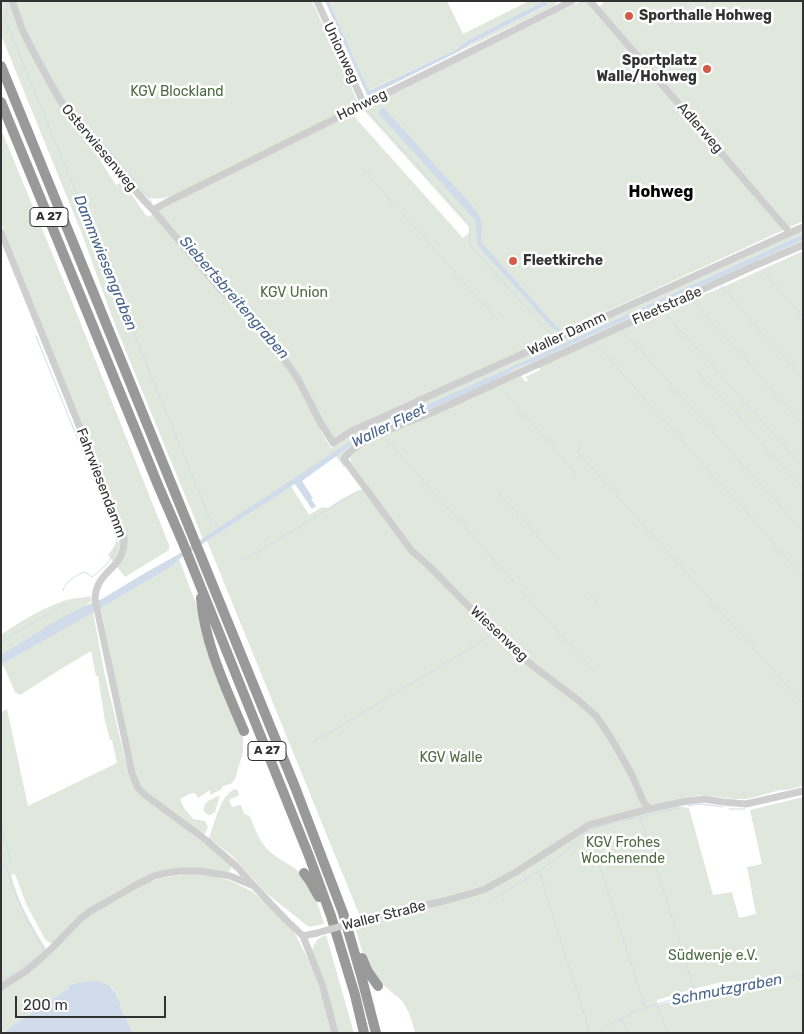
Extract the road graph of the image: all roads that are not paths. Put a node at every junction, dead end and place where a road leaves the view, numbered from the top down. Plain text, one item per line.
1 (12, 1) edge
2 (317, 1) edge
3 (572, 1) edge
4 (590, 1) edge
5 (1, 66) edge
6 (1, 102) edge
7 (364, 104) junction
8 (153, 210) junction
9 (803, 227) edge
10 (1, 232) edge
11 (790, 233) junction
12 (803, 245) edge
13 (333, 443) joint
14 (344, 459) joint
15 (200, 587) junction
16 (244, 731) dead end
17 (803, 791) edge
18 (649, 809) junction
19 (236, 867) junction
20 (304, 873) dead end
21 (230, 876) junction
22 (254, 886) junction
23 (331, 916) junction
24 (349, 934) junction
25 (303, 936) junction
26 (378, 986) dead end
27 (1, 987) edge
28 (335, 1033) edge
29 (364, 1033) edge
30 (376, 1033) edge

1 - 8 street, Osterwiesenweg
2 - 7 street, Unionweg
3 - 7 street, Hohweg
4 - 11 street, Adlerweg
5 - 24 highway, A 27
6 - 15 highway, A 27
7 - 8 street, Hohweg
8 - 13 street, Osterwiesenweg
9 - 11 street, Waller Damm
10 - 19 street, Fahrwiesendamm
11 - 13 street, Waller Damm
12 - 14 street, Fleetstraße
14 - 18 street, Wiesenweg
15 - 16 highway
15 - 23 highway, A 27
17 - 18 street, Waller Straße
18 - 25 street, Waller Straße, bridge
19 - 21 street
19 - 22 street, Fahrwiesendamm
20 - 23 highway
21 - 22 street
21 - 27 street
22 - 25 street
23 - 29 highway, A 27
24 - 26 highway
24 - 30 highway, A 27
25 - 28 street

